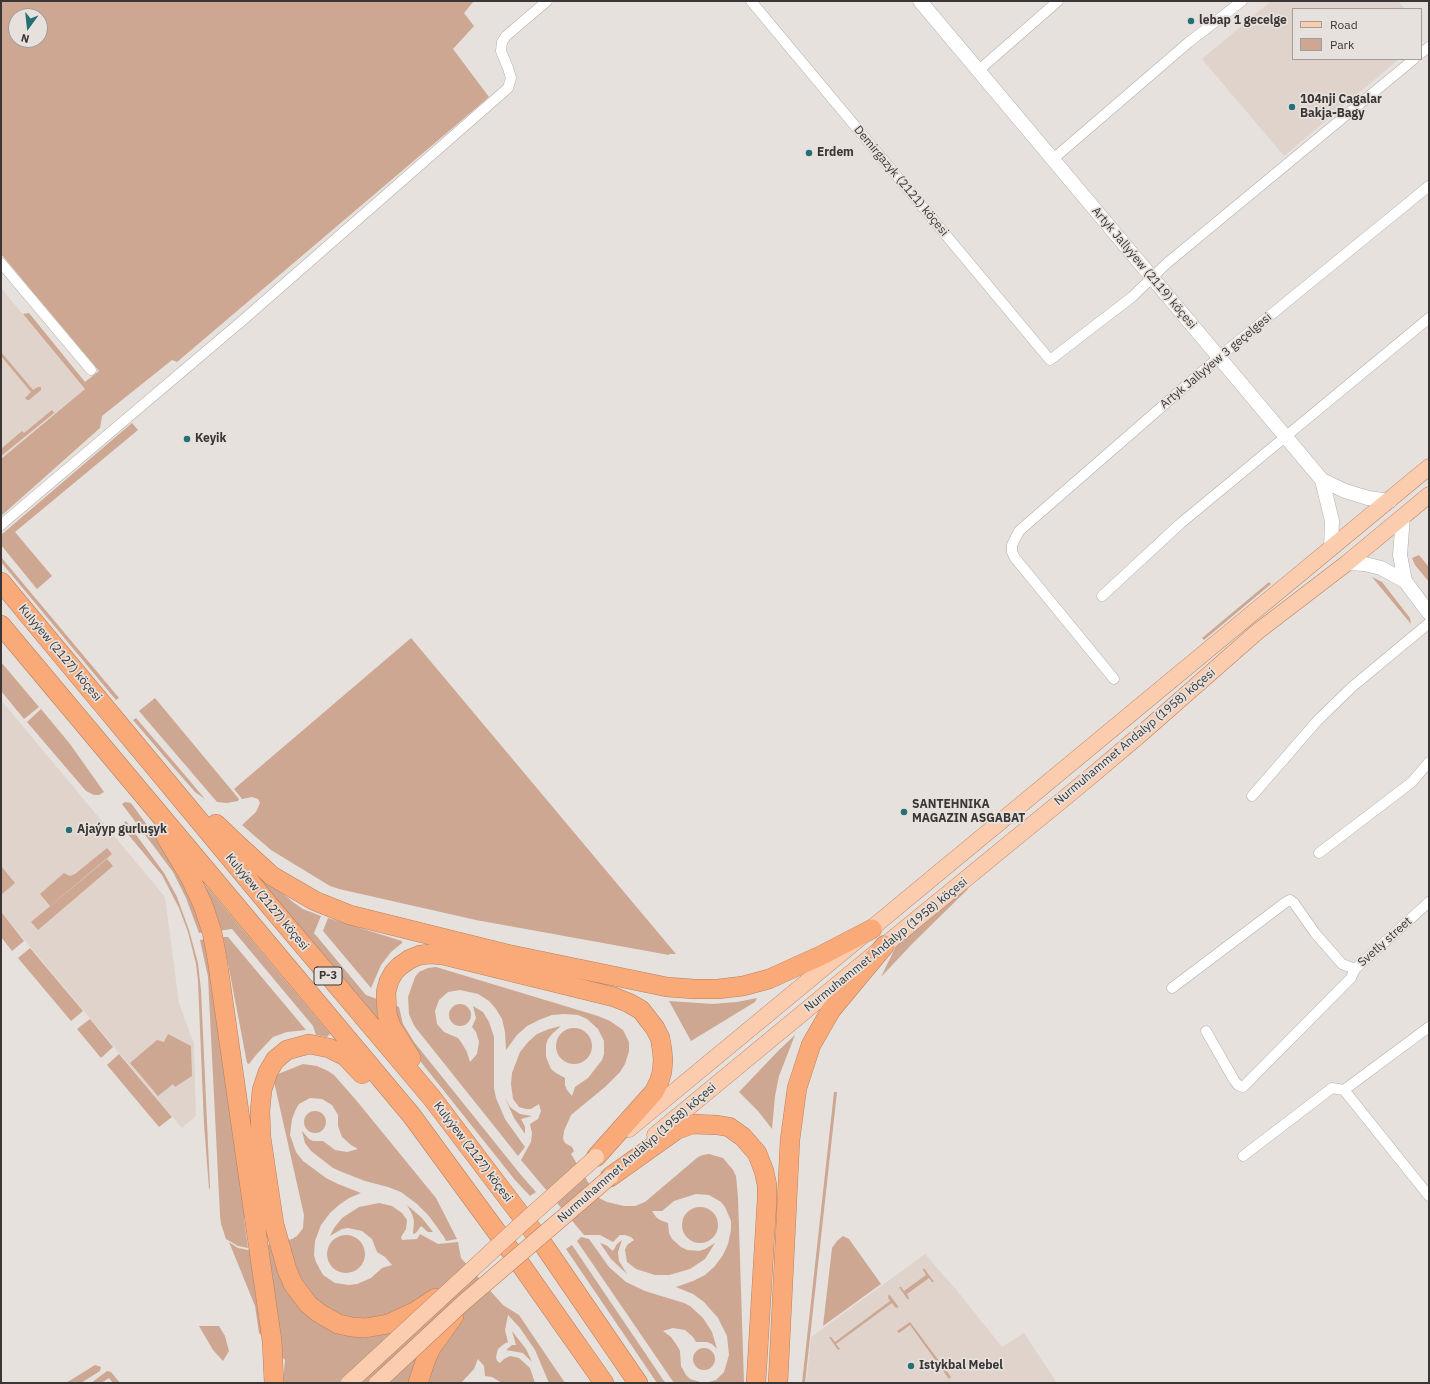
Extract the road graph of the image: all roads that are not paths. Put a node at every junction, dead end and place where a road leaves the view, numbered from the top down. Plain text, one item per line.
1 (547, 1) edge
2 (751, 1) edge
3 (920, 1) edge
4 (1058, 1) edge
5 (1242, 1) edge
6 (1413, 60) edge
7 (979, 70) junction
8 (1053, 159) junction
9 (1429, 186) edge
10 (1, 263) edge
11 (1153, 278) junction
12 (1429, 318) edge
13 (1219, 357) junction
14 (91, 370) dead end
15 (1286, 437) junction
16 (1429, 467) edge
17 (1322, 480) junction
18 (1429, 495) edge
19 (1390, 501) junction
20 (1403, 517) junction
21 (1, 525) edge
22 (1331, 548) junction
23 (1347, 563) junction
24 (1405, 581) junction
25 (1, 582) edge
26 (1102, 596) dead end
27 (1429, 613) edge
28 (1429, 623) edge
29 (1, 625) edge
30 (1114, 680) dead end
31 (1429, 762) edge
32 (159, 771) junction
33 (131, 780) junction
34 (1252, 796) dead end
35 (1319, 853) dead end
36 (1429, 902) edge
37 (872, 929) junction
38 (885, 945) junction
39 (1355, 969) junction
40 (1172, 988) dead end
41 (1429, 1027) edge
42 (1206, 1031) dead end
43 (1344, 1090) junction
44 (432, 1098) junction
45 (412, 1116) junction
46 (1243, 1156) dead end
47 (596, 1157) junction
48 (610, 1177) junction
49 (1429, 1196) edge
50 (456, 1297) junction
51 (604, 1332) junction
52 (583, 1353) junction
53 (274, 1383) edge
54 (349, 1383) edge
55 (378, 1383) edge
56 (418, 1383) edge
57 (594, 1383) edge
58 (604, 1383) edge
59 (638, 1383) edge
60 (651, 1383) edge
61 (756, 1383) edge
62 (778, 1383) edge

1 - 21 street
2 - 11 street, Demirgazyk (2121) köçesi
3 - 7 street, Artyk Jallyýew (2119) köçesi
4 - 7 street
5 - 8 street
6 - 11 street
7 - 8 street, Artyk Jallyýew (2119) köçesi
8 - 11 street, Artyk Jallyýew (2119) köçesi
9 - 13 street, Artyk Jallyýew 3 geçelgesi
10 - 14 street
11 - 13 street, Artyk Jallyýew (2119) köçesi
12 - 15 street
13 - 15 street, Artyk Jallyýew (2119) köçesi
13 - 30 street, Artyk Jallyýew 3 geçelgesi
15 - 17 street, Artyk Jallyýew (2119) köçesi
15 - 26 street
16 - 19 main road, Nurmuhammet Andalyp (1958) köçesi
17 - 19 street, Artyk Jallyýew (2119) köçesi
17 - 22 street
18 - 20 main road, Nurmuhammet Andalyp (1958) köçesi
19 - 22 main road, Nurmuhammet Andalyp (1958) köçesi
20 - 23 main road, Nurmuhammet Andalyp (1958) köçesi
20 - 24 street
22 - 37 main road, Nurmuhammet Andalyp (1958) köçesi
23 - 24 street
23 - 38 main road, Nurmuhammet Andalyp (1958) köçesi
24 - 27 street
25 - 32 highway, Kulyýew (2127) köçesi / P-3
28 - 34 street
29 - 33 highway, P-3
31 - 35 street
32 - 37 highway
32 - 44 highway, Kulyýew (2127) köçesi / P-3
33 - 45 highway, P-3
33 - 53 highway
36 - 39 street, Svetly street
37 - 47 main road, Nurmuhammet Andalyp (1958) köçesi
38 - 48 main road, Nurmuhammet Andalyp (1958) köçesi
38 - 62 highway
39 - 40 street, Svetly street
39 - 42 street
41 - 43 street
43 - 46 street
43 - 49 street
44 - 47 highway
44 - 51 highway, Kulyýew (2127) köçesi / P-3
45 - 50 highway, bridge
45 - 52 highway, P-3
47 - 50 main road, Nurmuhammet Andalyp (1958) köçesi, bridge
48 - 50 main road, Nurmuhammet Andalyp (1958) köçesi, bridge
48 - 61 highway
50 - 54 main road, Nurmuhammet Andalyp (1958) köçesi, bridge
50 - 55 main road, Nurmuhammet Andalyp (1958) köçesi, bridge
50 - 56 highway, bridge
51 - 59 highway, Kulyýew (2127) köçesi / P-3
51 - 60 highway
52 - 57 highway
52 - 58 highway, P-3

